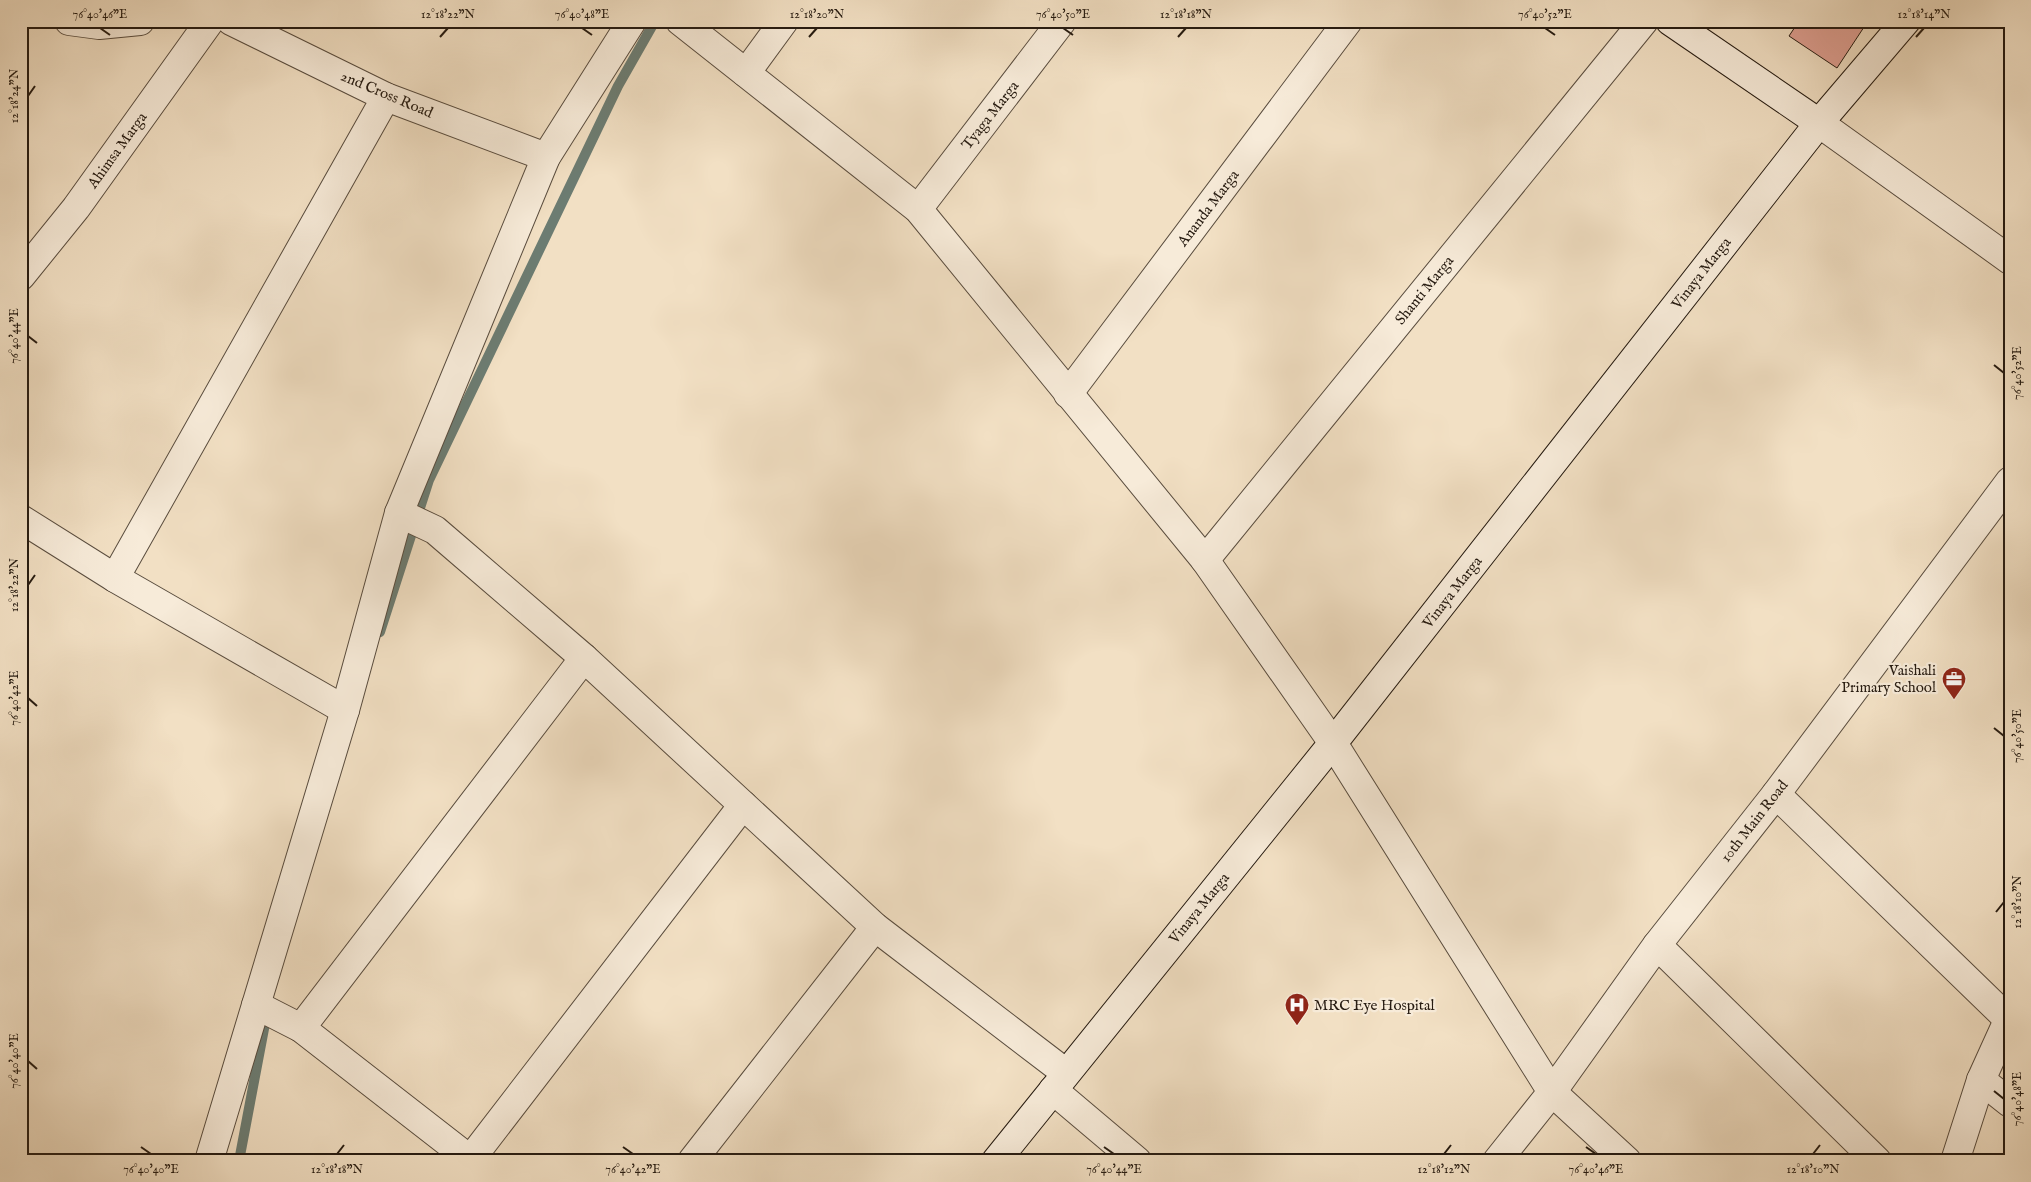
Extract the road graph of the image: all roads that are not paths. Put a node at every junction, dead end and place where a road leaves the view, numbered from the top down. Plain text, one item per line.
1 (69, 21) edge
2 (140, 21) edge
3 (210, 21) edge
4 (232, 21) edge
5 (632, 21) edge
6 (784, 21) edge
7 (1062, 21) edge
8 (1348, 21) edge
9 (1644, 21) edge
10 (1670, 21) edge
11 (1906, 21) edge
12 (687, 27) edge
13 (746, 73) junction
14 (386, 97) junction
15 (1819, 123) junction
16 (546, 157) junction
17 (918, 209) junction
18 (2010, 260) edge
19 (21, 276) edge
20 (1068, 394) junction
21 (2010, 481) edge
22 (21, 519) edge
23 (415, 521) junction
24 (1205, 560) junction
25 (115, 578) junction
26 (584, 658) junction
27 (345, 710) junction
28 (1333, 743) junction
29 (1776, 794) junction
30 (744, 805) junction
31 (875, 926) junction
32 (1657, 945) junction
33 (260, 1007) junction
34 (2009, 1018) edge
35 (296, 1026) junction
36 (1981, 1080) junction
37 (1059, 1081) junction
38 (1552, 1092) junction
39 (2010, 1104) edge
40 (471, 1160) edge
41 (209, 1161) edge
42 (692, 1161) edge
43 (996, 1161) edge
44 (1137, 1161) edge
45 (1497, 1161) edge
46 (1626, 1161) edge
47 (1877, 1161) edge
48 (1955, 1161) edge

1 - 2 street
3 - 19 street, Ahimsa Marga
4 - 14 street, 2nd Cross Road
5 - 16 street
6 - 13 street
7 - 17 street, Tyaga Marga
8 - 20 street, Ananda Marga
9 - 24 street, Shanti Marga
10 - 15 street
11 - 15 street, Vinaya Marga
12 - 13 street
13 - 17 street
14 - 16 street, 2nd Cross Road
14 - 25 street
15 - 18 street
15 - 28 street, Vinaya Marga
16 - 23 street
17 - 20 street
20 - 24 street
21 - 29 street, 10th Main Road
22 - 25 street
23 - 26 street
23 - 27 street
24 - 28 street
25 - 27 street
26 - 30 street
26 - 35 street
27 - 33 street
28 - 37 street, Vinaya Marga
28 - 38 street
29 - 32 street, 10th Main Road
29 - 34 street
30 - 31 street
30 - 40 street
31 - 37 street
31 - 42 street
32 - 38 street, 10th Main Road
32 - 47 street
33 - 35 street
33 - 41 street
34 - 36 street
35 - 40 street
36 - 39 street
36 - 48 street
37 - 43 street, Vinaya Marga
37 - 44 street
38 - 45 street, 10th Main Road
38 - 46 street

